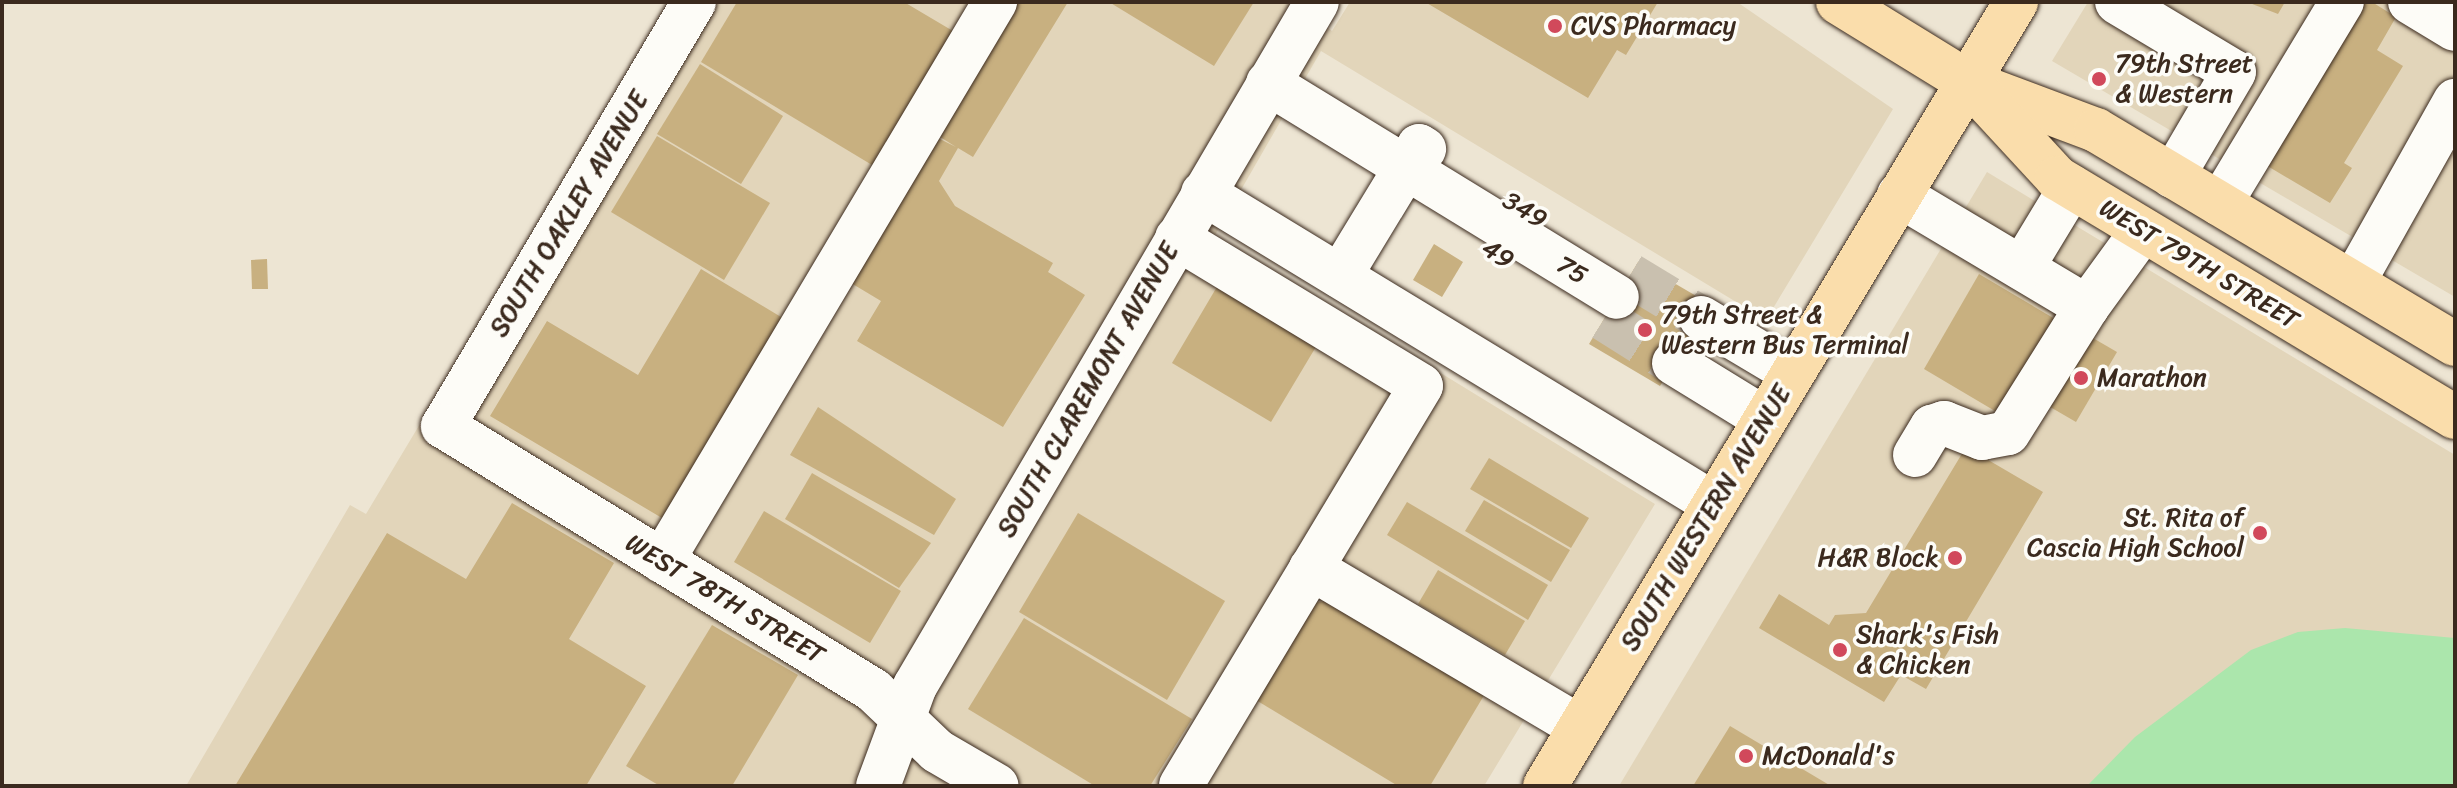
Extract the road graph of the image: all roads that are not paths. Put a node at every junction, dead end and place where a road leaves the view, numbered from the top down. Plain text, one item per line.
1 (694, 2) edge
2 (995, 2) edge
3 (1838, 2) edge
4 (2016, 2) edge
5 (2117, 2) edge
6 (2313, 2) edge
7 (2342, 2) edge
8 (2410, 2) edge
9 (1305, 6) edge
10 (2455, 29) edge
11 (2234, 72) junction
12 (1968, 82) junction
13 (1268, 83) junction
14 (2455, 101) edge
15 (1406, 167) junction
16 (2173, 176) junction
17 (2071, 187) junction
18 (1203, 193) junction
19 (1899, 195) junction
20 (2220, 204) junction
21 (2143, 230) junction
22 (1177, 238) junction
23 (2022, 268) junction
24 (1340, 276) junction
25 (2353, 283) junction
26 (1617, 297) tunnel mouth
27 (2087, 307) junction
28 (1688, 341) tunnel mouth
29 (2455, 344) edge
30 (1779, 397) junction
31 (2455, 417) edge
32 (443, 426) joint
33 (1915, 455) dead end
34 (1714, 504) junction
35 (662, 561) junction
36 (1311, 568) junction
37 (904, 720) junction
38 (1580, 727) junction
39 (878, 786) edge
40 (997, 786) edge
41 (1181, 786) edge
42 (1545, 786) edge

1 - 32 street, SOUTH OAKLEY AVENUE
2 - 35 street
3 - 12 main road, WEST 79TH STREET
4 - 12 main road, SOUTH WESTERN AVENUE
5 - 11 street
6 - 11 street
7 - 20 street
8 - 10 street
9 - 13 street, SOUTH CLAREMONT AVENUE
11 - 16 street
12 - 16 main road, WEST 79TH STREET
12 - 17 main road, WEST 79TH STREET
12 - 19 main road, SOUTH WESTERN AVENUE
13 - 15 street, 75
13 - 18 street, SOUTH CLAREMONT AVENUE
14 - 25 street
15 - 24 street
15 - 26 street, 75
16 - 20 main road, WEST 79TH STREET
17 - 21 main road, WEST 79TH STREET
17 - 23 street
18 - 22 street, SOUTH CLAREMONT AVENUE
18 - 24 street
19 - 23 street
19 - 30 main road, SOUTH WESTERN AVENUE
20 - 25 main road, WEST 79TH STREET
21 - 27 street
21 - 31 main road, WEST 79TH STREET
22 - 36 street
22 - 37 street, SOUTH CLAREMONT AVENUE
23 - 27 street
24 - 34 street
25 - 29 main road, WEST 79TH STREET
27 - 33 street
28 - 30 street
30 - 34 main road, SOUTH WESTERN AVENUE
32 - 35 street, WEST 78TH STREET
34 - 38 main road, SOUTH WESTERN AVENUE
35 - 37 street, WEST 78TH STREET
36 - 38 street
36 - 41 street
37 - 39 street, SOUTH CLAREMONT AVENUE
37 - 40 street, WEST 78TH STREET
38 - 42 main road, SOUTH WESTERN AVENUE

